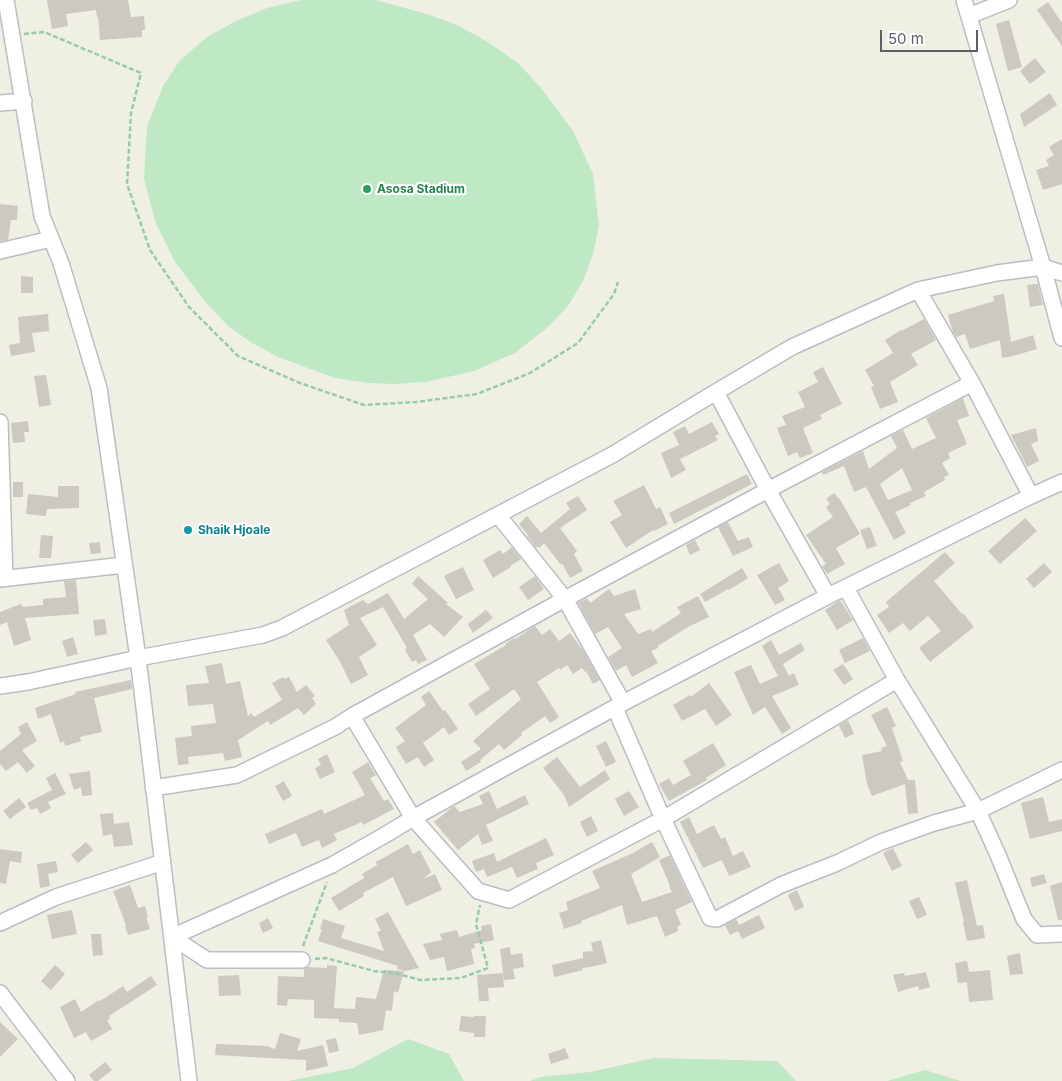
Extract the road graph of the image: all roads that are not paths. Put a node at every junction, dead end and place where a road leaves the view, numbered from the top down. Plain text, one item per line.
1 (6, 0) edge
2 (964, 0) edge
3 (1009, 0) edge
4 (969, 16) junction
5 (24, 101) junction
6 (0, 103) edge
7 (51, 239) junction
8 (0, 251) edge
9 (1042, 267) junction
10 (1062, 273) edge
11 (918, 290) junction
12 (1062, 338) edge
13 (972, 383) junction
14 (716, 392) junction
15 (0, 422) edge
16 (1062, 482) edge
17 (768, 490) junction
18 (1031, 496) junction
19 (498, 515) junction
20 (124, 565) junction
21 (3, 578) edge
22 (846, 588) junction
23 (828, 596) junction
24 (565, 599) junction
25 (138, 658) junction
26 (897, 680) junction
27 (0, 686) edge
28 (619, 705) junction
29 (352, 716) junction
30 (1062, 770) edge
31 (153, 788) junction
32 (978, 811) junction
33 (413, 818) junction
34 (663, 819) junction
35 (163, 862) junction
36 (0, 923) edge
37 (1062, 934) edge
38 (172, 938) junction
39 (300, 960) road end
40 (0, 993) edge
41 (67, 1081) edge
42 (189, 1081) edge

1 - 5 street
2 - 4 street
3 - 4 street
4 - 9 street
5 - 6 street
5 - 7 street
7 - 8 street
7 - 20 street
9 - 10 street
9 - 11 street
9 - 12 street
11 - 13 street
11 - 14 street
13 - 17 street
13 - 18 street
14 - 17 street
14 - 19 street
15 - 21 street
16 - 18 street
17 - 23 street
17 - 24 street
18 - 22 street
19 - 24 street
19 - 25 street
20 - 21 street
20 - 25 street
22 - 23 street
22 - 26 street
23 - 28 street
24 - 28 street
24 - 29 street
25 - 27 street
25 - 31 street
26 - 32 street
26 - 34 street
28 - 33 street
28 - 34 street
29 - 31 street
29 - 33 street
30 - 32 street
31 - 35 street
32 - 34 street
32 - 37 street
33 - 34 street
33 - 38 street
35 - 36 street
35 - 38 street
38 - 39 street
38 - 42 street
40 - 41 street

